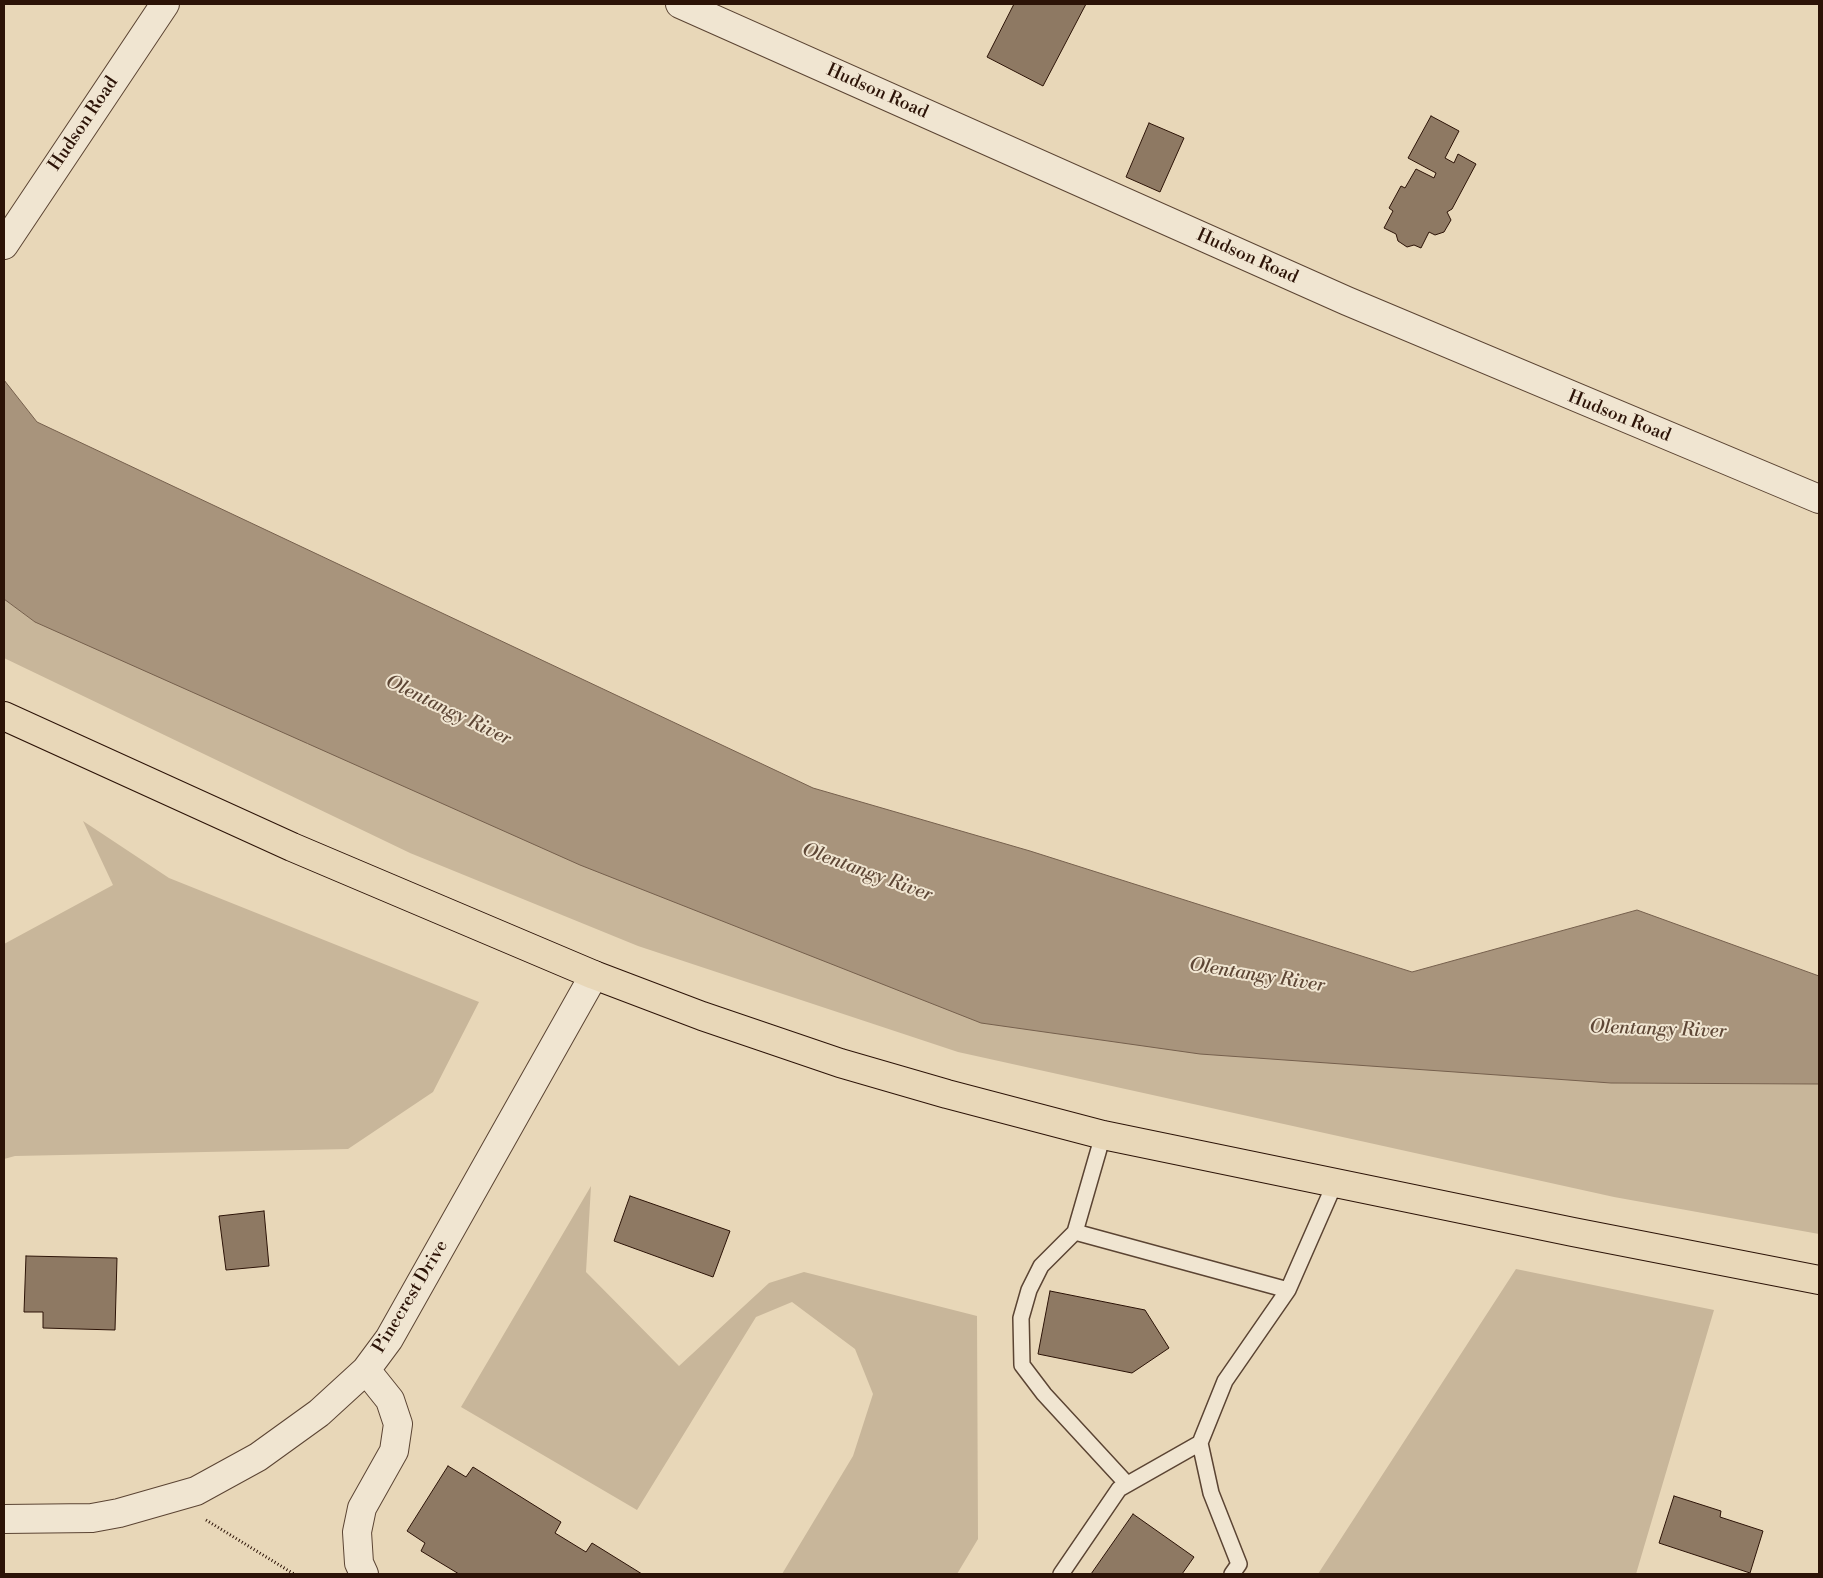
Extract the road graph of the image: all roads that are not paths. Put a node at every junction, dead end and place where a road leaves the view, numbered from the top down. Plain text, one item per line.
1 (165, 4) edge
2 (680, 4) edge
3 (4, 245) edge
4 (1819, 499) edge
5 (4, 716) edge
6 (594, 975) junction
7 (1103, 1135) junction
8 (1335, 1183) junction
9 (1075, 1232) junction
10 (1819, 1280) edge
11 (1288, 1290) junction
12 (366, 1370) junction
13 (1200, 1443) junction
14 (1127, 1484) junction
15 (4, 1519) edge
16 (364, 1574) edge
17 (1061, 1574) edge
18 (1232, 1574) edge

1 - 3 street, Hudson Road
2 - 4 street, Hudson Road
5 - 6 highway
6 - 7 highway
6 - 12 street, Pinecrest Drive
7 - 8 highway
7 - 9 lane
8 - 10 highway
8 - 11 lane
9 - 11 lane
9 - 14 lane
11 - 13 lane
12 - 15 street, Pinecrest Drive
12 - 16 street
13 - 14 lane
13 - 18 lane
14 - 17 lane

